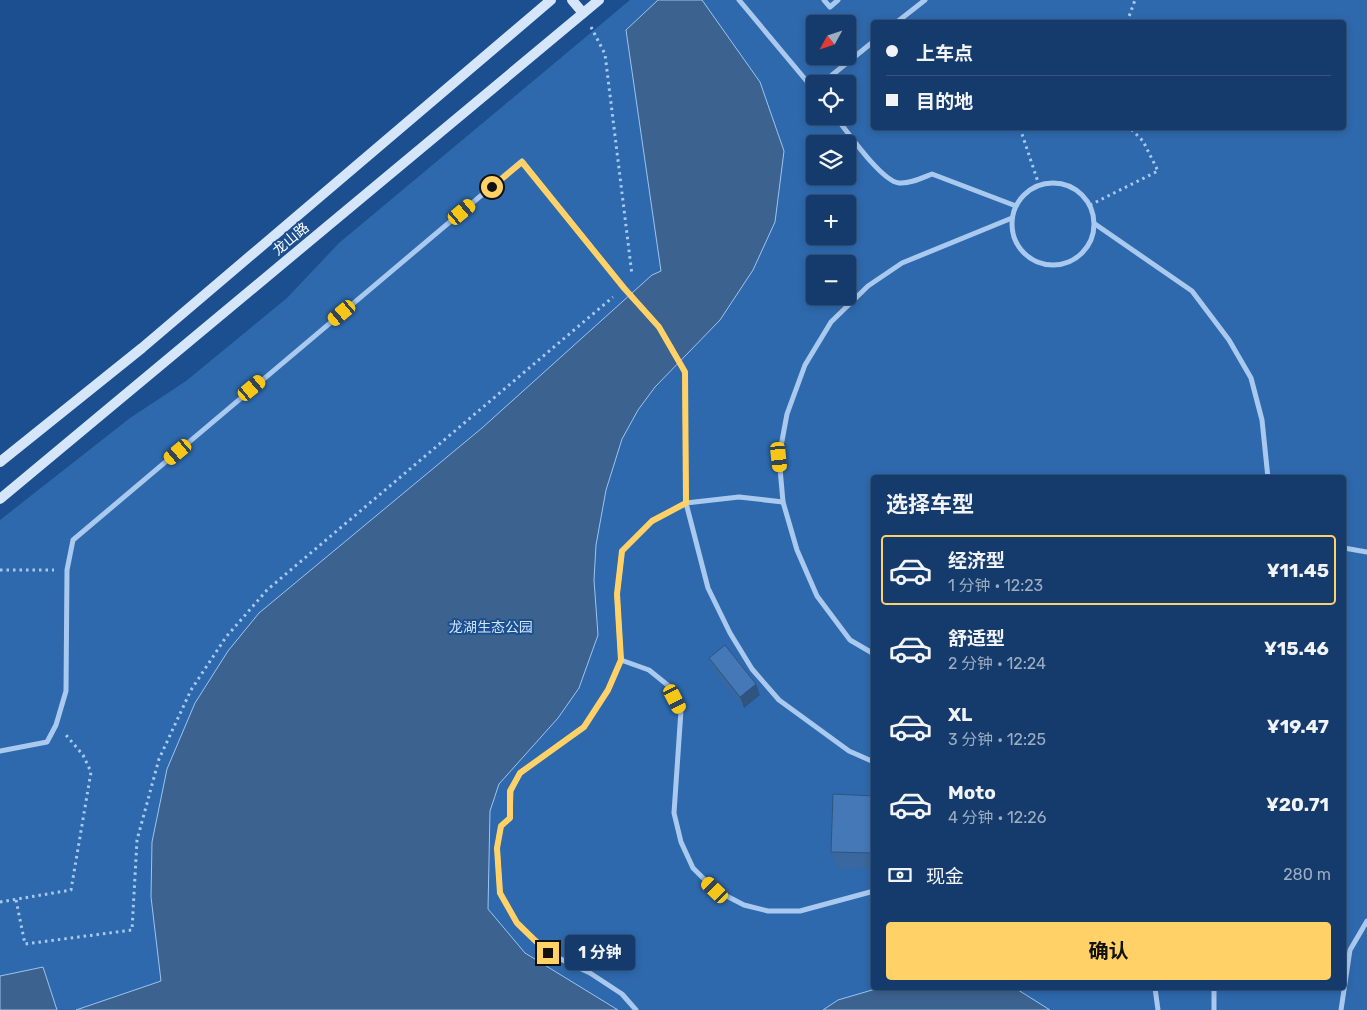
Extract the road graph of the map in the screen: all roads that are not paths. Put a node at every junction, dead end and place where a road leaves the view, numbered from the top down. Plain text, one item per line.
1 (551, 0) edge
2 (572, 0) edge
3 (599, 0) edge
4 (739, 0) edge
5 (824, 0) edge
6 (838, 0) edge
7 (925, 0) edge
8 (583, 13) junction
9 (900, 20) edge
10 (871, 43) edge
11 (832, 75) edge
12 (806, 80) edge
13 (842, 125) edge
14 (1016, 206) junction
15 (1012, 218) junction
16 (1095, 224) junction
17 (0, 462) edge
18 (1268, 475) edge
19 (0, 499) edge
20 (783, 502) junction
21 (686, 503) junction
22 (1346, 548) edge
23 (1367, 552) edge
24 (871, 652) edge
25 (621, 660) junction
26 (0, 751) edge
27 (871, 761) edge
28 (871, 891) edge
29 (1367, 921) edge
30 (1346, 977) edge
31 (1155, 990) edge
32 (1214, 990) edge
33 (1344, 990) edge
34 (636, 1010) edge
35 (1158, 1010) edge
36 (1214, 1010) edge
37 (1341, 1010) edge

1 - 17 street, 龙山路
2 - 8 street
3 - 8 street, 龙山路
4 - 12 street
5 - 6 street
7 - 9 street
8 - 19 street, 龙山路
10 - 11 street
13 - 14 street
14 - 15 street
14 - 16 street
15 - 16 street
15 - 20 street
16 - 18 street
20 - 21 street
20 - 24 street
21 - 25 street
21 - 26 street
21 - 27 street
22 - 23 street
25 - 28 street
25 - 34 street
29 - 30 street
31 - 35 street
32 - 36 street
33 - 37 street

